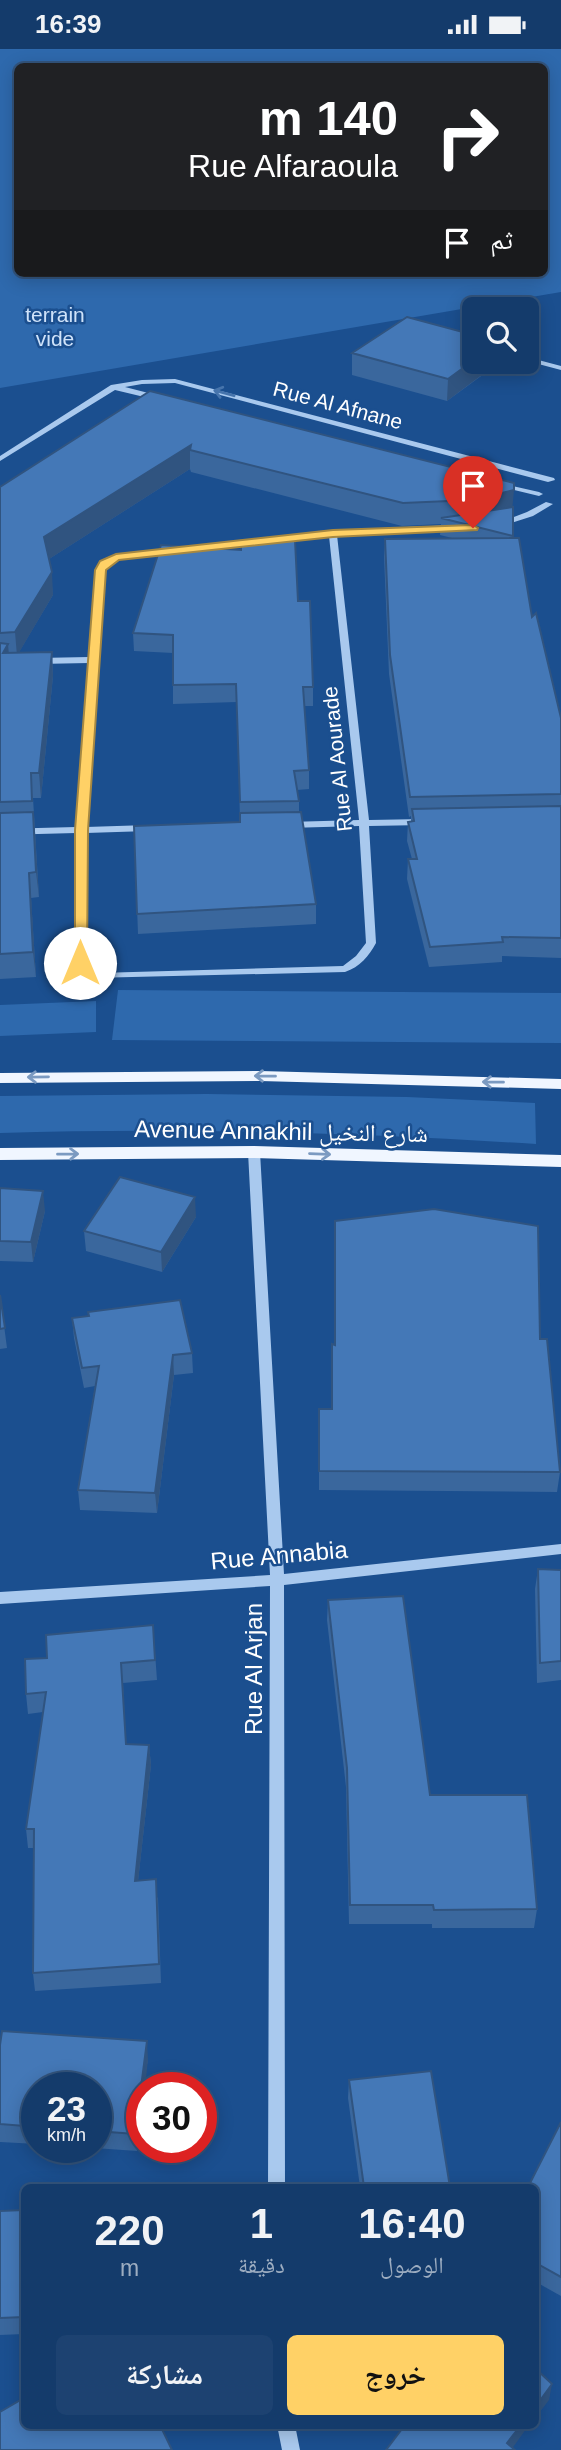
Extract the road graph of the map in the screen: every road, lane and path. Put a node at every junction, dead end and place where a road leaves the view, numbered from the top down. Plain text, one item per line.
1 (539, 362) edge
2 (561, 368) edge
3 (114, 387) junction
4 (167, 401) edge
5 (0, 459) edge
6 (561, 478) edge
7 (551, 480) junction
8 (485, 481) edge
9 (538, 494) junction
10 (553, 505) joint
11 (484, 526) edge
12 (463, 528) edge
13 (333, 533) junction
14 (94, 660) junction
15 (27, 661) edge
16 (430, 822) edge
17 (364, 823) junction
18 (270, 825) edge
19 (162, 828) edge
20 (81, 830) junction
21 (0, 832) edge
22 (0, 1078) edge
23 (561, 1084) edge
24 (254, 1151) junction
25 (0, 1154) edge
26 (561, 1161) edge
27 (561, 1549) edge
28 (277, 1580) junction
29 (0, 1598) edge
30 (277, 2184) edge
31 (287, 2429) edge
32 (291, 2450) edge

1 - 2 street
3 - 4 street
3 - 5 street, Rue Al Afnane
7 -> 3 street, Rue Al Afnane
6 - 7 street
7 - 9 street
8 - 9 street
9 - 10 street
10 - 11 street
12 - 13 street
13 - 14 street
13 - 17 street, Rue Al Aourade
14 - 15 street
14 - 20 street
16 - 17 street
17 - 18 street
17 - 20 street, Rue Al Aourade
19 - 20 street
20 - 21 street
23 -> 22 main road
25 -> 24 main road, Avenue Annakhil شارع النخيل
24 -> 26 main road, Avenue Annakhil شارع النخيل
24 - 28 street, Rue Al Arjan
27 - 28 street, Rue Annabia
28 - 29 street, Rue Annabia
28 - 30 street, Rue Al Arjan
31 - 32 street

